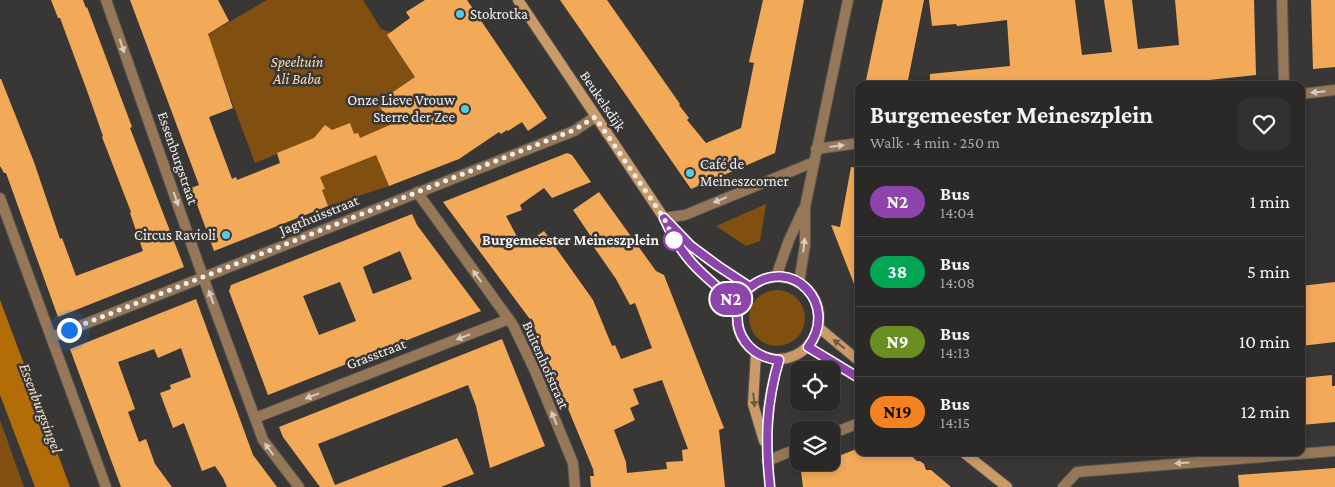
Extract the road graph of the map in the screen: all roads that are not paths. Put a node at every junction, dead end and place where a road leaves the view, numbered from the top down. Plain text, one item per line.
1 (106, 0) edge
2 (518, 0) edge
3 (848, 0) edge
4 (1282, 0) edge
5 (1284, 81) edge
6 (1335, 90) edge
7 (1305, 94) edge
8 (595, 117) junction
9 (855, 144) edge
10 (816, 149) junction
11 (814, 162) junction
12 (417, 192) junction
13 (0, 198) edge
14 (805, 206) junction
15 (664, 218) junction
16 (204, 277) junction
17 (776, 277) junction
18 (800, 283) junction
19 (750, 287) junction
20 (739, 305) junction
21 (508, 319) junction
22 (818, 328) junction
23 (52, 337) junction
24 (808, 347) junction
25 (756, 353) junction
26 (855, 358) edge
27 (779, 360) junction
28 (855, 376) edge
29 (255, 418) junction
30 (855, 425) edge
31 (840, 430) edge
32 (766, 446) junction
33 (790, 451) edge
34 (1335, 451) edge
35 (1305, 453) edge
36 (968, 456) edge
37 (1274, 456) edge
38 (767, 460) junction
39 (106, 487) edge
40 (299, 487) edge
41 (575, 487) edge
42 (770, 487) edge
43 (1007, 487) edge
44 (1063, 487) edge

1 -> 16 street, Essenburgstraat
2 - 8 main road, Beukelsdijk
3 - 10 street
4 - 5 street
6 -> 7 street
8 - 12 street, Jagthuisstraat
8 - 15 main road, Beukelsdijk
10 -> 9 street
10 - 11 street
11 - 14 street
11 -> 15 street
12 - 16 street, Jagthuisstraat
21 -> 12 street, Buitenhofstraat
13 - 23 street
14 - 17 street
18 -> 14 street
15 - 19 main road, Beukelsdijk
15 - 20 main road, Beukelsdijk
16 - 23 street, Jagthuisstraat
29 -> 16 street, Essenburgstraat
17 - 18 main road
17 - 19 main road
18 - 22 main road
19 - 20 main road
20 - 25 main road
21 -> 29 street, Grasstraat
41 -> 21 street, Buitenhofstraat
22 - 24 main road
26 -> 22 main road
23 - 39 street
24 - 27 main road
24 - 28 main road
25 - 27 main road
25 -> 32 main road
27 - 32 main road
40 -> 29 street, Essenburgstraat
30 - 31 street
32 - 38 main road
33 - 38 street
34 -> 35 street
36 - 43 main road
37 -> 44 street
38 - 42 main road

